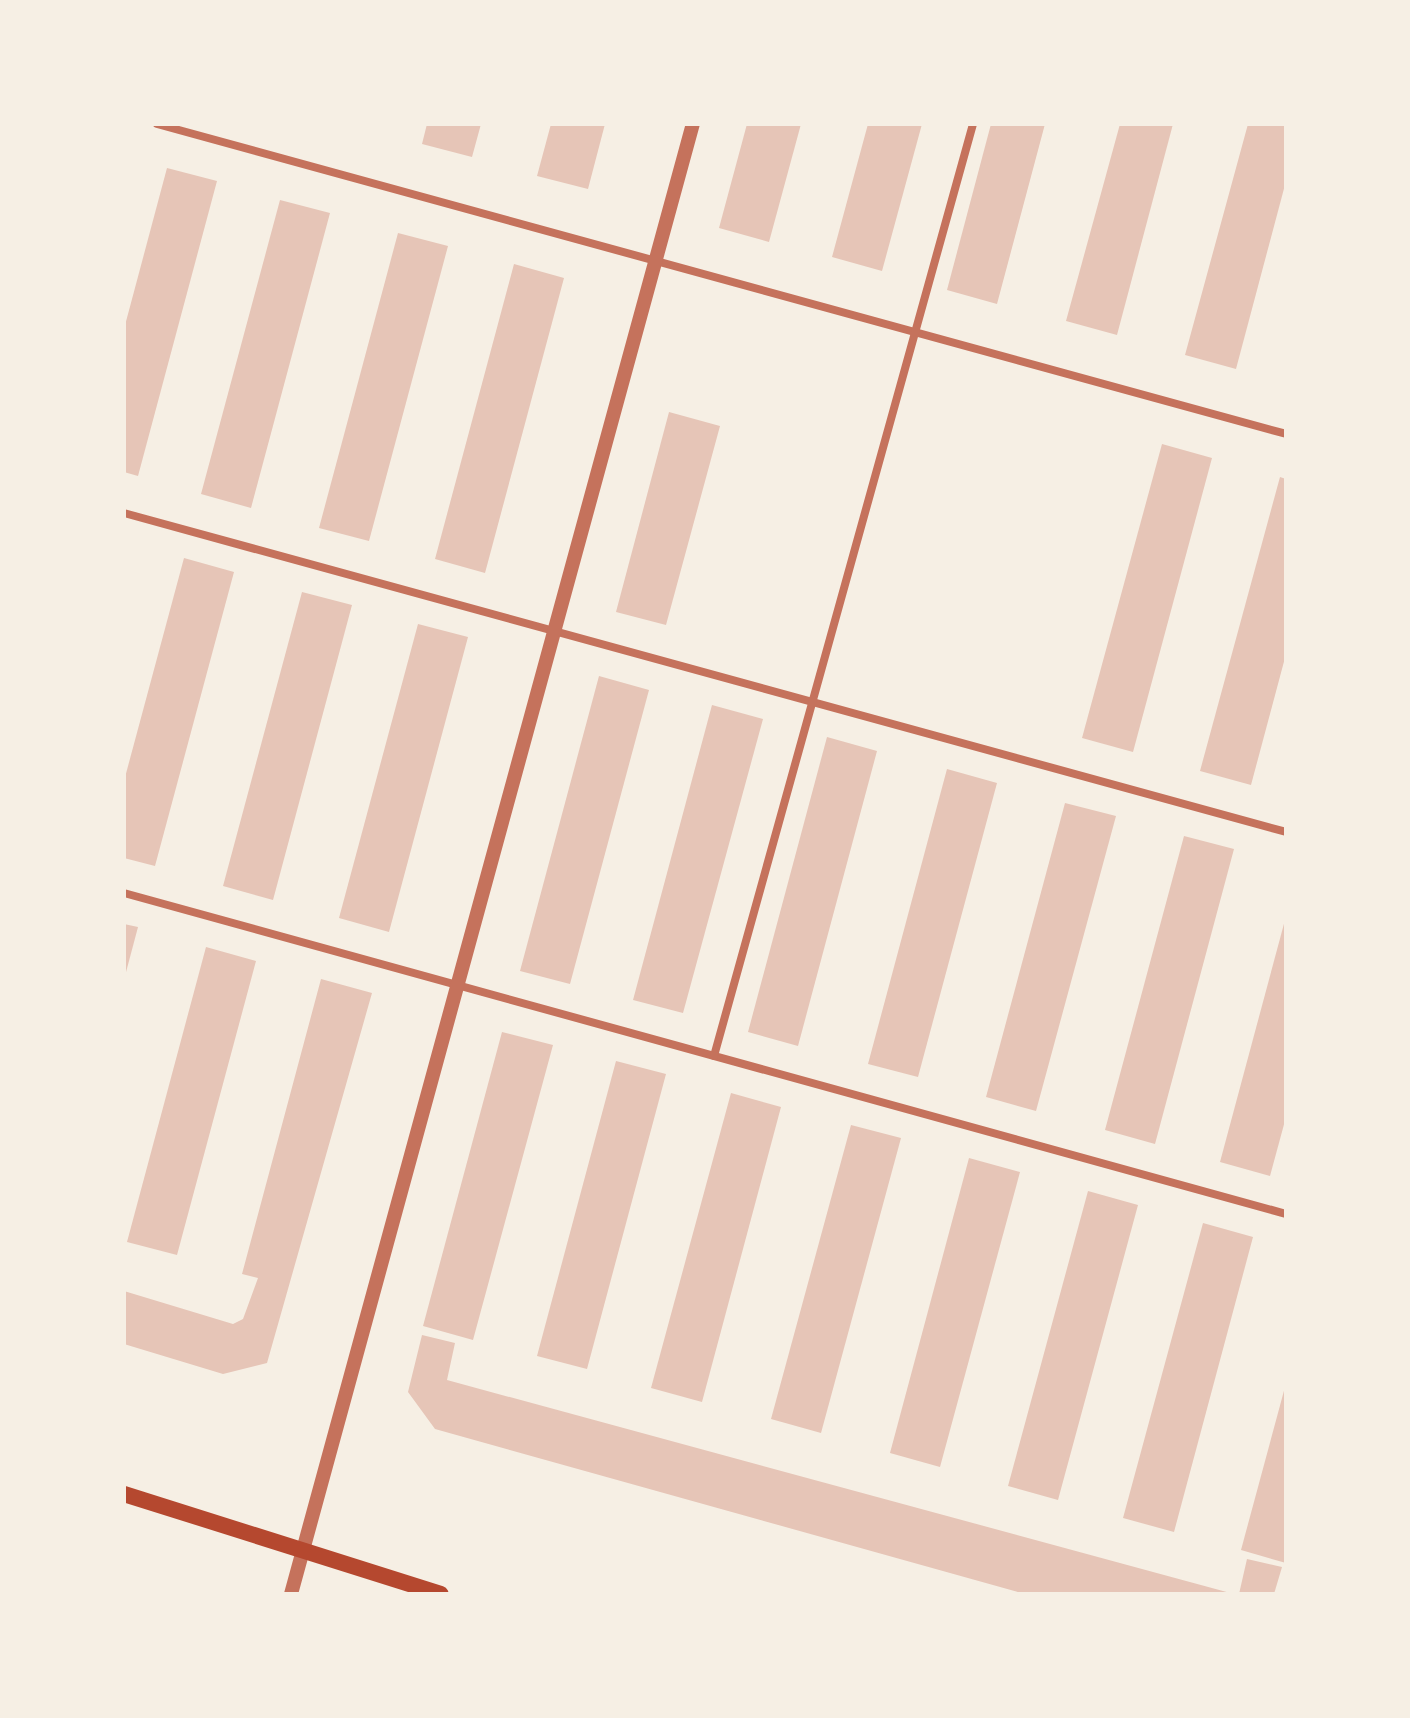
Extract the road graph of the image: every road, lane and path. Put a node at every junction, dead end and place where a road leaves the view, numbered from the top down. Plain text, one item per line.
1 (157, 124) edge
2 (693, 124) edge
3 (973, 124) edge
4 (655, 261) junction
5 (1286, 434) edge
6 (124, 513) edge
7 (554, 631) junction
8 (1286, 832) edge
9 (124, 893) edge
10 (457, 985) junction
11 (714, 1056) junction
12 (1286, 1214) edge
13 (124, 1494) edge
14 (303, 1550) junction
15 (291, 1594) edge
16 (441, 1594) edge

1 - 4 street
2 - 4 street
3 - 11 street
4 - 5 street
4 - 7 street
6 - 7 street
7 - 8 street
7 - 10 street
9 - 10 street
10 - 11 street
10 - 14 street
11 - 12 street
13 - 14 main road
14 - 15 street
14 - 16 main road

